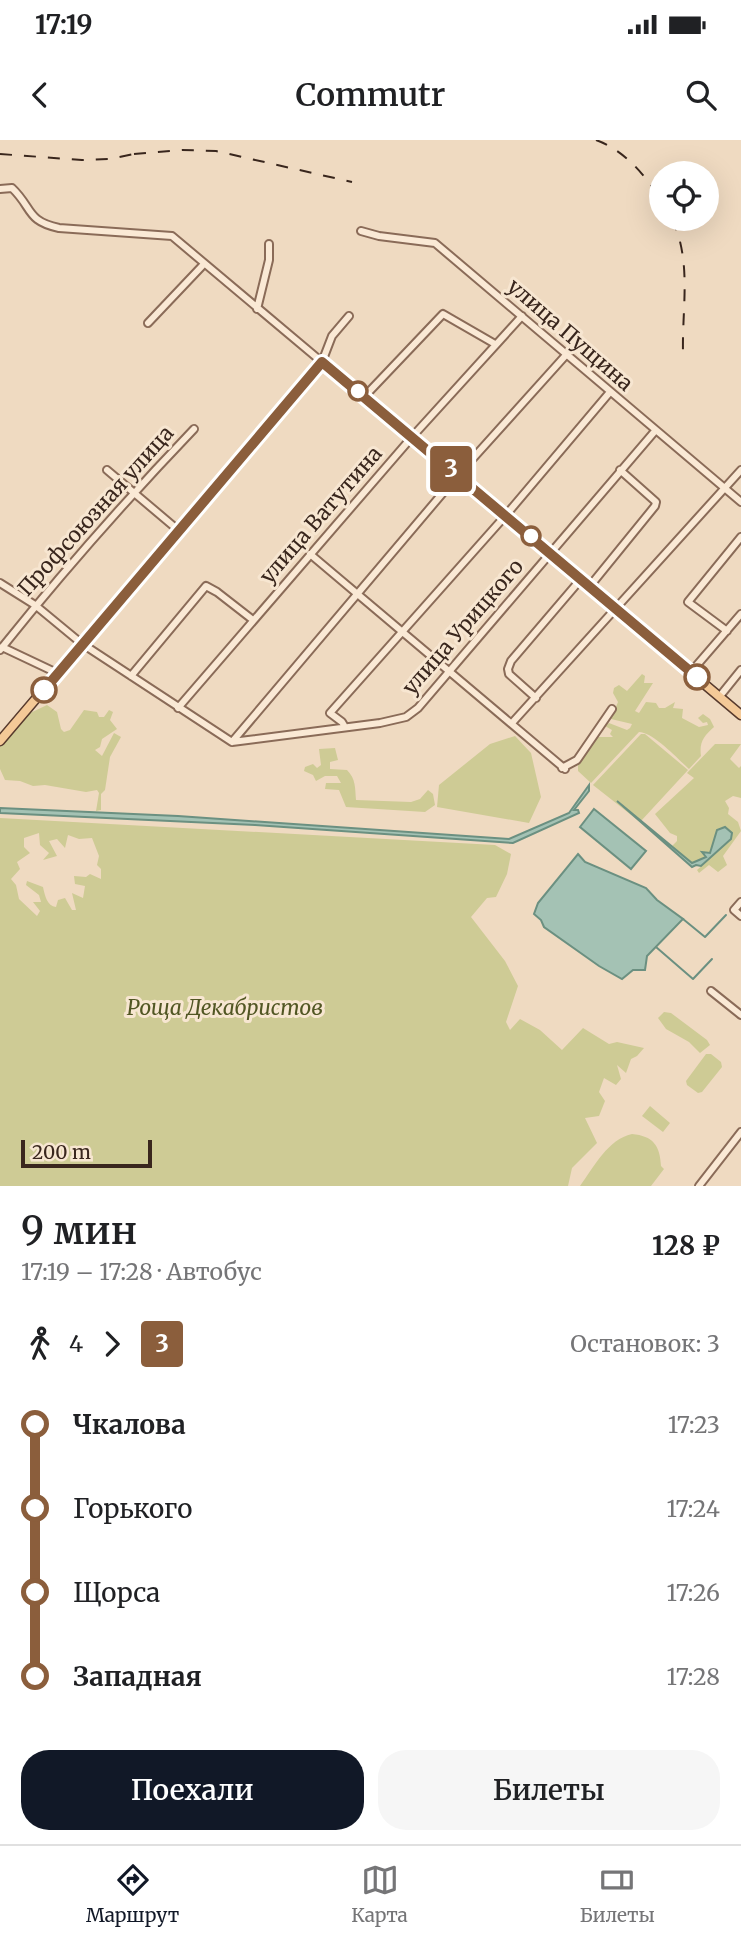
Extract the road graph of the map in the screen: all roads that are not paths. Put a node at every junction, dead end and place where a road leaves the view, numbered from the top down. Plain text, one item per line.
1 (0, 189) edge
2 (361, 231) dead end
3 (269, 244) dead end
4 (204, 264) junction
5 (257, 309) junction
6 (349, 316) dead end
7 (522, 316) junction
8 (148, 323) dead end
9 (495, 344) junction
10 (566, 355) junction
11 (322, 362) junction
12 (610, 392) junction
13 (364, 397) junction
14 (194, 429) dead end
15 (655, 431) junction
16 (412, 437) junction
17 (107, 470) dead end
18 (621, 470) junction
19 (741, 470) edge
20 (458, 475) junction
21 (724, 487) junction
22 (134, 492) junction
23 (741, 502) edge
24 (506, 515) junction
25 (178, 530) junction
26 (741, 537) edge
27 (550, 552) junction
28 (310, 554) junction
29 (582, 579) junction
30 (0, 583) edge
31 (590, 586) junction
32 (356, 594) junction
33 (35, 605) junction
34 (616, 609) junction
35 (741, 614) edge
36 (253, 620) junction
37 (727, 631) junction
38 (402, 632) junction
39 (81, 643) junction
40 (1, 648) edge
41 (449, 670) junction
42 (741, 670) edge
43 (691, 672) junction
44 (57, 673) junction
45 (131, 677) junction
46 (720, 696) junction
47 (536, 698) junction
48 (178, 708) junction
49 (612, 709) dead end
50 (741, 715) edge
51 (512, 723) junction
52 (345, 727) junction
53 (0, 741) edge
54 (232, 742) junction
55 (741, 902) edge
56 (741, 916) edge
57 (711, 991) dead end
58 (741, 1015) edge
59 (741, 1132) edge
60 (699, 1186) edge

1 - 4 street
2 - 7 street, улица Пущина
3 - 5 street
4 - 5 street
4 - 8 street
5 - 11 street
6 - 11 street
7 - 9 street, улица Ватутина
7 - 10 street, улица Пущина
9 - 13 street
9 - 16 street, улица Ватутина
10 - 12 street, улица Пущина
10 - 20 street
11 - 13 main road
11 - 25 main road
12 - 15 street, улица Пущина
12 - 24 street
13 - 16 main road
14 - 22 street, Профсоюзная улица
15 - 18 street, улица Урицкого
15 - 21 street, улица Пущина
16 - 20 main road
16 - 28 street, улица Ватутина
17 - 22 street
18 - 27 street, улица Урицкого
18 - 31 street
19 - 21 street
20 - 24 main road
20 - 32 street
21 - 23 street, улица Пущина
21 - 34 street
22 - 25 street
22 - 33 street, Профсоюзная улица
24 - 27 main road
24 - 38 street
25 - 39 main road
26 - 37 street
27 - 29 main road
27 - 41 street, улица Урицкого
28 - 32 street
28 - 36 street, улица Ватутина
29 - 31 main road
29 - 47 street
30 - 33 street
31 - 34 main road
32 - 38 street
32 - 54 street
33 - 39 street
33 - 40 street, Профсоюзная улица
34 - 43 main road
34 - 47 street
35 - 37 street
36 - 45 street
36 - 48 street, улица Ватутина
37 - 43 street
38 - 41 street
38 - 52 street
39 - 44 main road
39 - 45 street
40 - 44 street
41 - 51 street
41 - 52 street, улица Урицкого
42 - 46 street
43 - 46 main road
44 - 53 main road
45 - 48 street
46 - 50 main road
47 - 51 street
48 - 54 street
49 - 51 street
52 - 54 street
55 - 56 street
57 - 58 street
59 - 60 street

